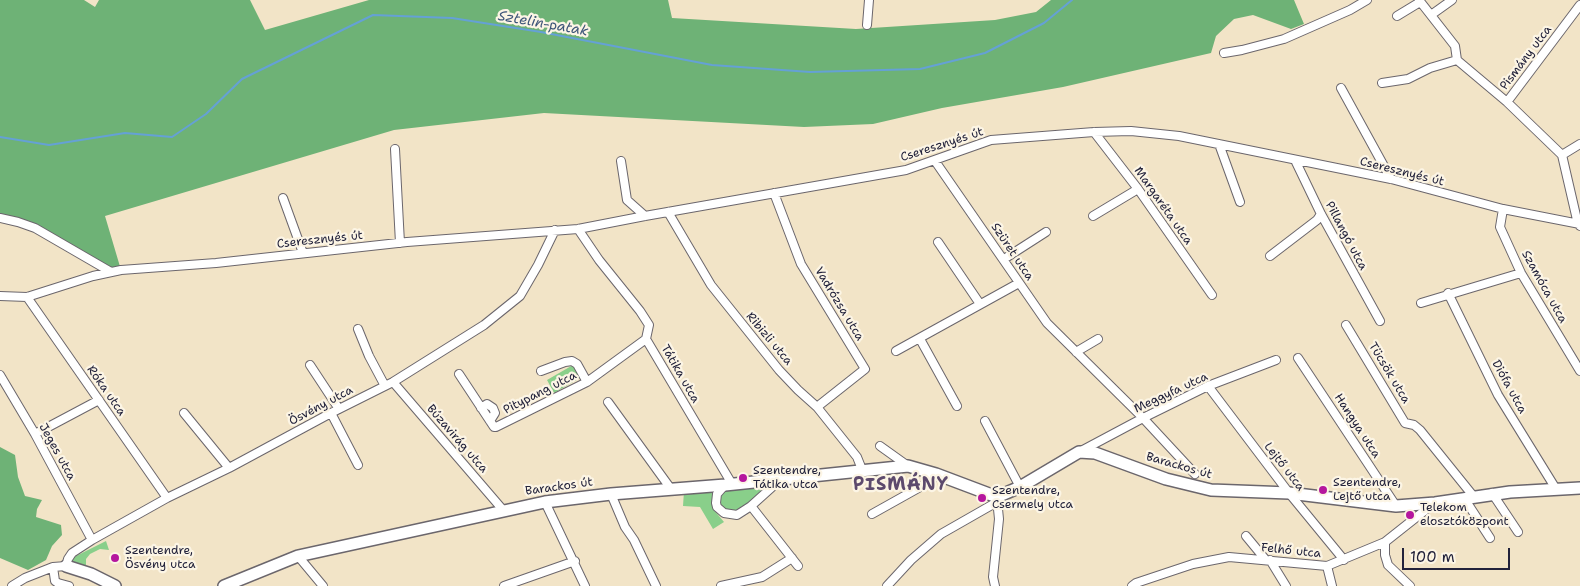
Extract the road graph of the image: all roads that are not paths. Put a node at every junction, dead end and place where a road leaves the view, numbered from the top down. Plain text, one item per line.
1 (868, 0) edge
2 (1367, 0) edge
3 (1452, 0) edge
4 (1575, 0) edge
5 (1419, 1) edge
6 (1580, 5) edge
7 (1432, 15) junction
8 (1397, 16) dead end
9 (867, 25) dead end
10 (1224, 53) dead end
11 (1457, 60) junction
12 (1382, 83) dead end
13 (1341, 88) dead end
14 (1507, 102) junction
15 (1094, 132) junction
16 (1219, 144) junction
17 (1580, 144) edge
18 (395, 149) dead end
19 (1562, 155) junction
20 (1295, 160) junction
21 (621, 161) dead end
22 (935, 161) junction
23 (1391, 180) junction
24 (1138, 189) junction
25 (774, 193) junction
26 (282, 198) dead end
27 (1240, 202) dead end
28 (1503, 209) junction
29 (668, 212) junction
30 (1320, 214) junction
31 (645, 216) junction
32 (1094, 216) dead end
33 (0, 218) edge
34 (1579, 225) edge
35 (578, 229) junction
36 (555, 230) junction
37 (1046, 232) dead end
38 (938, 242) dead end
39 (400, 243) junction
40 (303, 253) junction
41 (1270, 256) dead end
42 (1004, 259) junction
43 (111, 272) junction
44 (1521, 272) junction
45 (1019, 283) junction
46 (1448, 293) junction
47 (1212, 295) dead end
48 (0, 296) edge
49 (27, 297) junction
50 (1421, 303) dead end
51 (980, 304) junction
52 (1380, 321) dead end
53 (1346, 324) dead end
54 (358, 330) dead end
55 (646, 338) junction
56 (920, 339) junction
57 (1098, 340) dead end
58 (896, 351) dead end
59 (1076, 352) junction
60 (1298, 358) dead end
61 (1276, 360) dead end
62 (310, 365) dead end
63 (541, 371) dead end
64 (1580, 371) edge
65 (459, 374) dead end
66 (0, 375) edge
67 (587, 382) junction
68 (389, 384) junction
69 (1208, 386) junction
70 (99, 400) junction
71 (608, 402) dead end
72 (957, 406) dead end
73 (817, 407) junction
74 (339, 409) junction
75 (184, 413) dead end
76 (331, 413) junction
77 (1143, 418) junction
78 (985, 421) dead end
79 (34, 434) junction
80 (880, 446) dead end
81 (1078, 452) junction
82 (358, 465) dead end
83 (908, 466) junction
84 (229, 468) junction
85 (863, 472) junction
86 (936, 474) junction
87 (1195, 474) dead end
88 (781, 480) junction
89 (728, 485) junction
90 (1020, 487) junction
91 (1580, 488) edge
92 (671, 489) junction
93 (1556, 489) junction
94 (1289, 493) junction
95 (611, 494) junction
96 (1492, 494) junction
97 (167, 498) junction
98 (1469, 498) junction
99 (997, 500) junction
100 (545, 502) junction
101 (1435, 503) junction
102 (751, 506) junction
103 (1396, 506) junction
104 (503, 510) junction
105 (872, 514) dead end
106 (1518, 532) dead end
107 (1246, 536) dead end
108 (1490, 538) dead end
109 (92, 540) junction
110 (1385, 542) junction
111 (298, 556) junction
112 (792, 558) junction
113 (1268, 559) junction
114 (1344, 560) junction
115 (574, 562) junction
116 (53, 566) junction
117 (66, 566) junction
118 (798, 566) dead end
119 (1328, 566) junction
120 (13, 586) edge
121 (69, 586) edge
122 (114, 586) edge
123 (224, 586) edge
124 (323, 586) edge
125 (504, 586) edge
126 (585, 586) edge
127 (656, 586) edge
128 (721, 586) edge
129 (887, 586) edge
130 (995, 586) edge
131 (1132, 586) edge
132 (1286, 586) edge
133 (1332, 586) edge
134 (1410, 586) edge

1 - 9 street
2 - 10 street
3 - 7 street
4 - 6 street
5 - 7 street
5 - 8 street
6 - 14 street, Pismány utca
7 - 11 street
11 - 12 street
11 - 14 street
13 - 23 street
14 - 19 street, Pismány utca
15 - 16 street, Cseresznyés út
15 - 22 street, Cseresznyés út
15 - 24 street, Margaréta utca
16 - 20 street, Cseresznyés út
16 - 27 street
17 - 19 street
18 - 39 street
19 - 34 street
20 - 23 street, Cseresznyés út
20 - 30 street, Pillangó utca
21 - 31 street
22 - 25 street, Cseresznyés út
22 - 42 street, Szüret utca
23 - 28 street, Cseresznyés út
24 - 32 street
24 - 47 street, Margaréta utca
25 - 29 street, Cseresznyés út
25 - 73 street, Vadrózsa utca
26 - 40 street
28 - 34 street, Cseresznyés út
28 - 44 street, Szamóca utca
29 - 31 street, Cseresznyés út
29 - 73 street, Ribizli utca
30 - 41 street
30 - 52 street, Pillangó utca
31 - 35 street, Cseresznyés út
33 - 43 street
35 - 36 street, Cseresznyés út
35 - 55 street, Tátika utca
36 - 39 street, Cseresznyés út
36 - 68 street, Ösvény utca
37 - 42 street
38 - 51 street
39 - 40 street, Cseresznyés út
40 - 43 street, Cseresznyés út
42 - 45 street, Szüret utca
43 - 49 street, Cseresznyés út
44 - 46 street
44 - 64 street, Szamóca utca
45 - 51 street
45 - 59 street, Szüret utca
46 - 50 street
46 - 93 street, Diófa utca
48 - 49 street, Cseresznyés út
49 - 70 street, Róka utca
51 - 56 street
53 - 98 street, Tücsök utca
54 - 68 street, Búzavirág utca
55 - 67 street, Pitypang utca
55 - 89 street, Tátika utca
56 - 58 street
56 - 72 street
57 - 59 street
59 - 77 street, Szüret utca
60 - 103 street, Hangya utca
61 - 69 street, Meggyfa utca
62 - 74 street
63 - 67 street
65 - 67 street, Pitypang utca
66 - 79 street, Jeges utca
68 - 74 street, Ösvény utca
68 - 104 street, Búzavirág utca
69 - 77 street, Meggyfa utca
69 - 94 street, Lejtő utca
70 - 79 street
70 - 97 street, Róka utca
71 - 92 street
73 - 85 street, Ribizli utca
74 - 76 street, Ösvény utca
75 - 84 street
76 - 82 street
76 - 84 street, Ösvény utca
77 - 81 street, Meggyfa utca
77 - 87 street, Szüret utca
78 - 90 street
79 - 109 street, Jeges utca
80 - 83 street, Barackos út
81 - 90 street
81 - 94 street, Barackos út
83 - 85 street, Barackos út
83 - 86 street, Barackos út
84 - 97 street, Ösvény utca
85 - 88 street, Barackos út
86 - 99 street, Barackos út
86 - 105 street
88 - 89 street, Barackos út
88 - 102 street
89 - 92 street, Barackos út
89 - 102 street
90 - 99 street
91 - 93 street, Barackos út
92 - 95 street, Barackos út
93 - 96 street, Barackos út
94 - 103 street, Barackos út
94 - 114 street, Lejtő utca
95 - 100 street, Barackos út
95 - 127 street
96 - 98 street, Barackos út
96 - 106 street
97 - 109 street, Ösvény utca
98 - 101 street, Barackos út
98 - 108 street, Tücsök utca
99 - 129 street
99 - 130 street
100 - 104 street, Barackos út
100 - 115 street
101 - 103 street, Barackos út
101 - 110 street, Felhő utca
102 - 112 street
104 - 111 street, Barackos út
107 - 113 street
109 - 117 street, Ösvény utca
110 - 114 street, Felhő utca
110 - 134 street
111 - 123 street, Barackos út
111 - 124 street
112 - 118 street
112 - 128 street
113 - 119 street, Felhő utca
113 - 131 street, Felhő utca
113 - 132 street
114 - 119 street, Felhő utca
115 - 125 street
115 - 126 street
116 - 117 street
116 - 120 street
116 - 121 street
117 - 122 street
119 - 133 street

